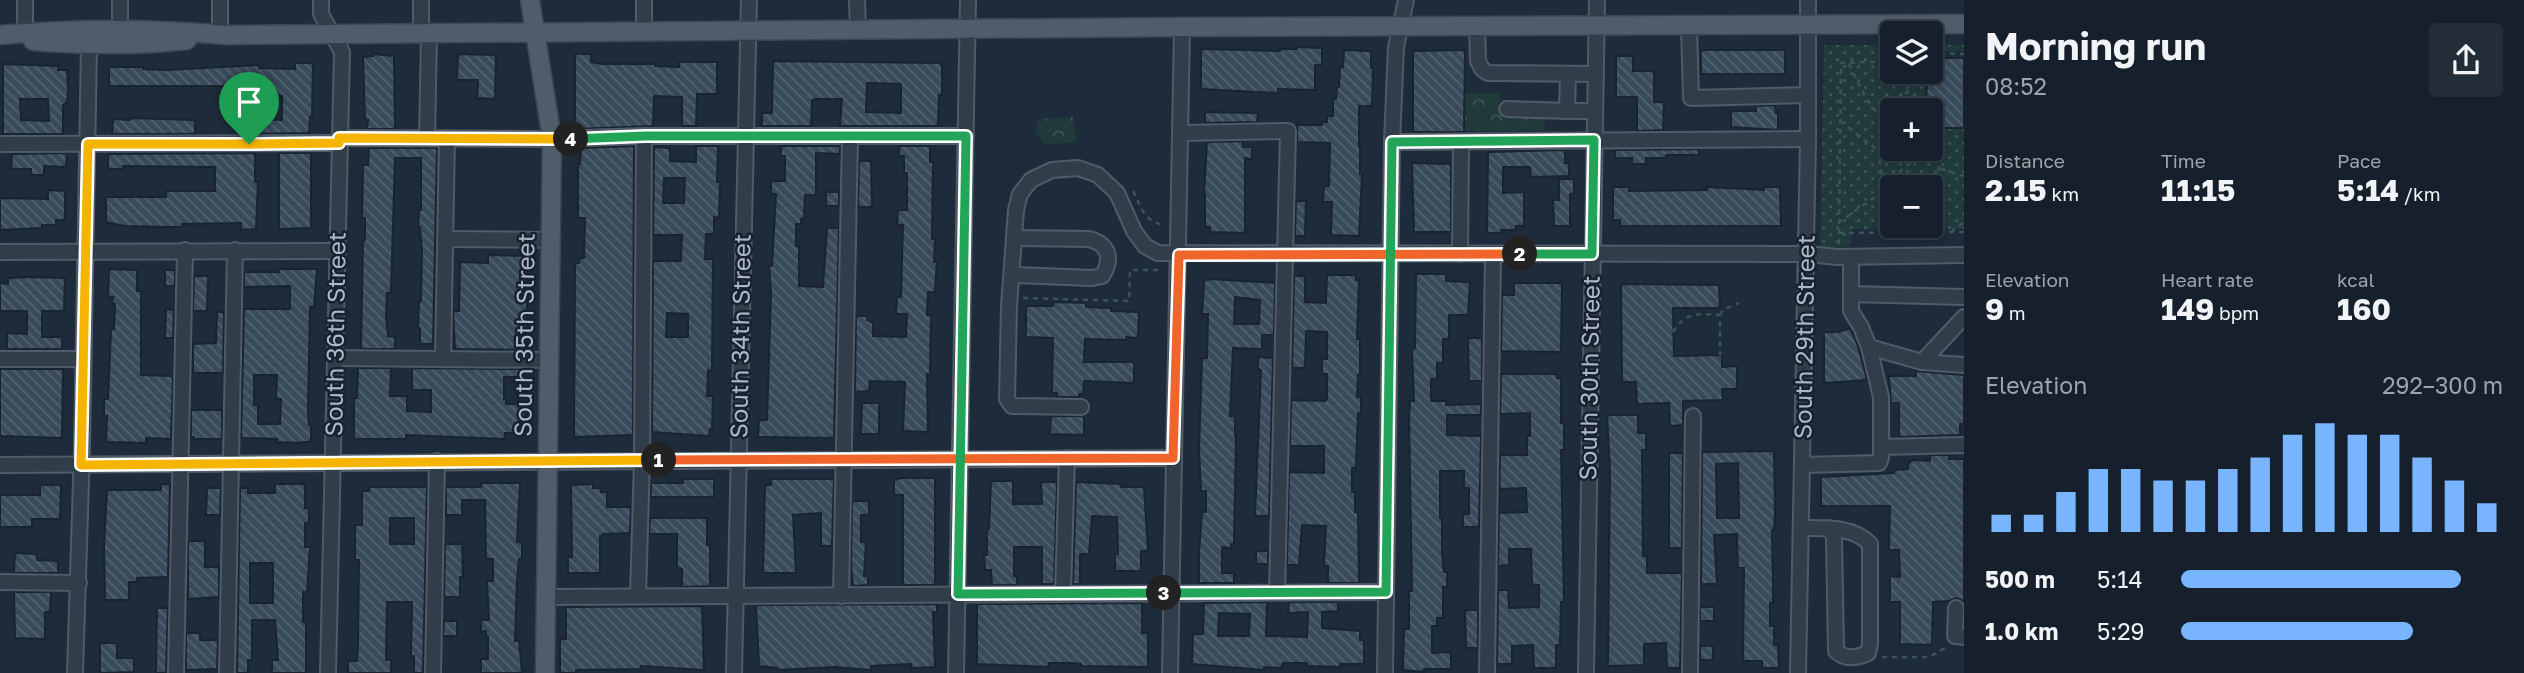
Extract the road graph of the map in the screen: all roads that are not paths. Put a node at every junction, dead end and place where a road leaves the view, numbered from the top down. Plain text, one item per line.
1 (25, 0) edge
2 (120, 0) edge
3 (220, 0) edge
4 (321, 0) edge
5 (421, 0) edge
6 (530, 0) edge
7 (643, 0) edge
8 (749, 0) edge
9 (857, 0) edge
10 (968, 0) edge
11 (1406, 0) edge
12 (1597, 0) edge
13 (1808, 0) edge
14 (1964, 24) edge
15 (1597, 25) junction
16 (1476, 26) junction
17 (1689, 26) junction
18 (1809, 26) junction
19 (1182, 27) junction
20 (1401, 27) junction
21 (120, 29) junction
22 (968, 30) junction
23 (749, 31) junction
24 (858, 31) junction
25 (25, 33) junction
26 (534, 33) junction
27 (644, 33) junction
28 (331, 34) junction
29 (425, 34) junction
30 (222, 35) junction
31 (0, 36) edge
32 (89, 44) junction
33 (1568, 74) junction
34 (1596, 74) junction
35 (1808, 95) junction
36 (1507, 109) dead end
37 (1567, 111) junction
38 (1595, 111) junction
39 (1181, 133) junction
40 (645, 136) junction
41 (850, 136) junction
42 (966, 136) junction
43 (746, 137) junction
44 (427, 138) junction
45 (447, 138) junction
46 (552, 139) junction
47 (1808, 139) junction
48 (1594, 140) junction
49 (339, 141) junction
50 (1392, 142) junction
51 (1461, 142) junction
52 (0, 144) edge
53 (88, 144) junction
54 (1016, 238) junction
55 (445, 239) junction
56 (551, 240) junction
57 (186, 250) junction
58 (235, 250) junction
59 (86, 251) junction
60 (338, 251) junction
61 (0, 252) edge
62 (1391, 254) junction
63 (1460, 254) junction
64 (1493, 254) junction
65 (1592, 254) junction
66 (1806, 254) junction
67 (1179, 255) junction
68 (1286, 255) junction
69 (1964, 255) edge
70 (1845, 257) junction
71 (1013, 275) junction
72 (1851, 294) junction
73 (1964, 297) edge
74 (1964, 317) edge
75 (1869, 347) junction
76 (336, 358) junction
77 (0, 359) edge
78 (83, 359) junction
79 (443, 359) junction
80 (550, 360) junction
81 (1922, 362) junction
82 (1964, 365) edge
83 (1080, 407) dead end
84 (1693, 416) dead end
85 (1964, 445) edge
86 (1881, 447) junction
87 (961, 458) junction
88 (1067, 458) junction
89 (1173, 458) junction
90 (738, 459) junction
91 (844, 459) junction
92 (548, 460) junction
93 (642, 460) junction
94 (437, 461) junction
95 (179, 463) junction
96 (230, 463) junction
97 (334, 463) junction
98 (0, 465) edge
99 (81, 465) junction
100 (1802, 465) junction
101 (1801, 527) junction
102 (1829, 528) junction
103 (0, 582) edge
104 (79, 583) junction
105 (1277, 592) junction
106 (1386, 592) junction
107 (1063, 593) junction
108 (1171, 593) junction
109 (958, 594) junction
110 (638, 596) junction
111 (736, 596) junction
112 (841, 596) junction
113 (546, 597) junction
114 (1956, 608) dead end
115 (1960, 637) edge
116 (75, 673) edge
117 (176, 673) edge
118 (227, 673) edge
119 (328, 673) edge
120 (433, 673) edge
121 (545, 673) edge
122 (734, 673) edge
123 (956, 673) edge
124 (1170, 673) edge
125 (1385, 673) edge
126 (1487, 673) edge
127 (1586, 673) edge
128 (1690, 673) edge
129 (1798, 673) edge

1 - 25 street
2 - 21 street
3 - 30 street
4 - 28 street, South 36th Street
5 - 29 street
6 - 26 main road, South 35th Street
7 - 27 street
8 - 23 street, South 34th Street
9 - 24 street
10 - 22 street
11 - 20 street
12 - 15 street, South 30th Street
13 - 18 street, South 29th Street
14 - 18 main road
15 - 16 main road
15 - 17 main road
15 - 34 street, South 30th Street
16 - 20 main road
16 - 33 street
17 - 18 main road
17 - 35 street
18 - 35 street, South 29th Street
19 - 20 main road
19 - 22 main road
19 - 39 street
20 - 50 street
21 - 25 main road
21 - 30 main road
22 - 24 main road
22 - 42 street
23 - 24 main road
23 - 27 main road
23 - 43 street, South 34th Street
25 - 31 main road
26 - 27 main road
26 - 29 main road
26 - 46 main road, South 35th Street
28 - 29 main road
28 - 30 main road
28 - 49 street, South 36th Street
29 - 44 street
30 - 32 main road
31 - 32 main road
32 - 53 street
33 - 34 street
33 - 37 street
34 - 38 street, South 30th Street
35 - 47 street, South 29th Street
36 - 37 street
37 - 38 street
38 - 48 street, South 30th Street
39 - 67 street
39 - 68 street
40 - 43 street
40 - 46 street
40 - 93 street
41 - 42 street
41 - 43 street
41 - 91 street
42 - 87 street
43 - 90 street, South 34th Street
44 - 45 street
44 - 49 street
45 - 46 street
45 - 55 street
46 - 56 main road, South 35th Street
47 - 48 street
47 - 66 street, South 29th Street
48 - 51 street
48 - 65 street, South 30th Street
49 - 53 street
49 - 60 street, South 36th Street
50 - 51 street
50 - 62 street
51 - 63 street
52 - 53 street
53 - 59 street
54 - 67 street
54 - 71 street
54 - 71 street
55 - 56 street
55 - 79 street
56 - 80 main road, South 35th Street
57 - 58 street
57 - 59 street
57 - 95 street
58 - 60 street
58 - 96 street
59 - 61 street
59 - 78 street
60 - 76 street, South 36th Street
62 - 63 street
62 - 68 street
62 - 106 street
63 - 64 street
64 - 65 street
64 - 126 street
65 - 66 street
65 - 127 street, South 30th Street
66 - 70 street
66 - 100 street, South 29th Street
67 - 68 street
67 - 89 street
68 - 105 street
69 - 70 street
70 - 72 street
71 - 83 street
72 - 73 street
72 - 75 street
74 - 81 street
75 - 81 street
75 - 86 street
76 - 79 street
76 - 97 street, South 36th Street
77 - 78 street
78 - 99 street
79 - 80 street
80 - 92 main road, South 35th Street
81 - 82 street
84 - 128 street
85 - 86 street
86 - 100 street
87 - 88 street
87 - 91 street
87 - 109 street
88 - 89 street
88 - 107 street
89 - 108 street
90 - 91 street
90 - 93 street
90 - 111 street, South 34th Street
91 - 112 street
92 - 93 street
92 - 94 street
92 - 113 main road, South 35th Street
93 - 110 street
94 - 97 street
94 - 120 street
95 - 96 street
95 - 99 street
95 - 117 street
96 - 97 street
96 - 118 street
97 - 119 street, South 36th Street
98 - 99 street
99 - 104 street
100 - 101 street, South 29th Street
101 - 102 street
101 - 129 street, South 29th Street
102 - 102 street
103 - 104 street
104 - 116 street
105 - 106 street
105 - 108 street
106 - 125 street
107 - 108 street
107 - 109 street
108 - 124 street
109 - 112 street
109 - 123 street
110 - 111 street
110 - 113 street
111 - 112 street
111 - 122 street, South 34th Street
113 - 121 main road, South 35th Street
114 - 115 street

